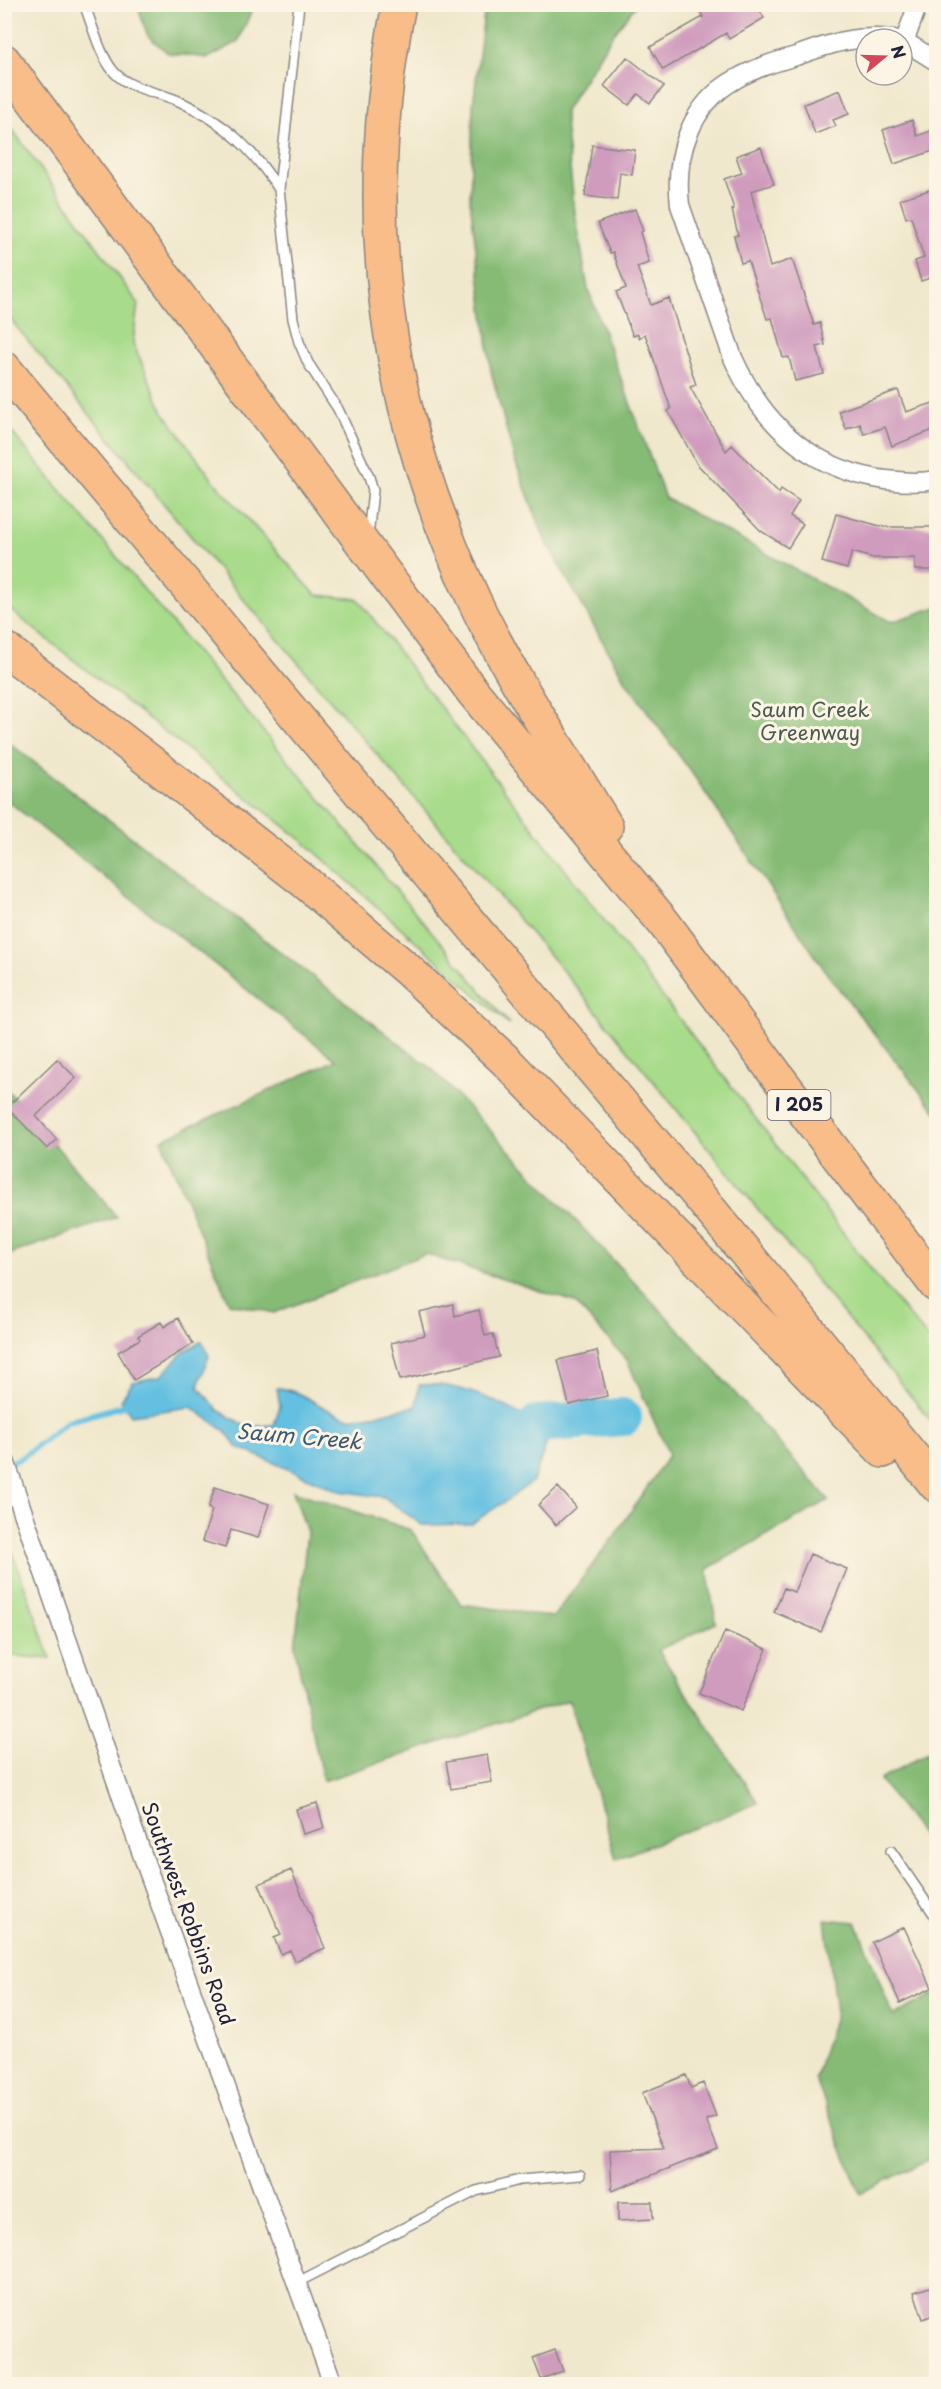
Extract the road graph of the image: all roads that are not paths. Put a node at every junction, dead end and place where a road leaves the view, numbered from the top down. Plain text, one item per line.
1 (84, 4) edge
2 (299, 4) edge
3 (399, 4) edge
4 (918, 4) edge
5 (906, 27) edge
6 (854, 39) edge
7 (914, 48) edge
8 (4, 61) edge
9 (936, 61) edge
10 (279, 189) junction
11 (4, 368) edge
12 (936, 480) edge
13 (366, 550) junction
14 (4, 648) edge
15 (664, 923) junction
16 (936, 1285) edge
17 (4, 1458) edge
18 (936, 1485) edge
19 (936, 1506) edge
20 (891, 1851) dead end
21 (936, 1917) edge
22 (580, 2175) dead end
23 (297, 2283) junction
24 (333, 2385) edge

1 - 10 lane
2 - 10 lane
3 - 15 highway
4 - 5 street
6 - 12 street
7 - 9 street
8 - 13 highway
10 - 13 lane
11 - 18 highway
13 - 15 highway
14 - 19 highway
15 - 16 highway, I 205
17 - 23 street, Southwest Robbins Road
20 - 21 lane
22 - 23 lane
23 - 24 street, Southwest Robbins Road

